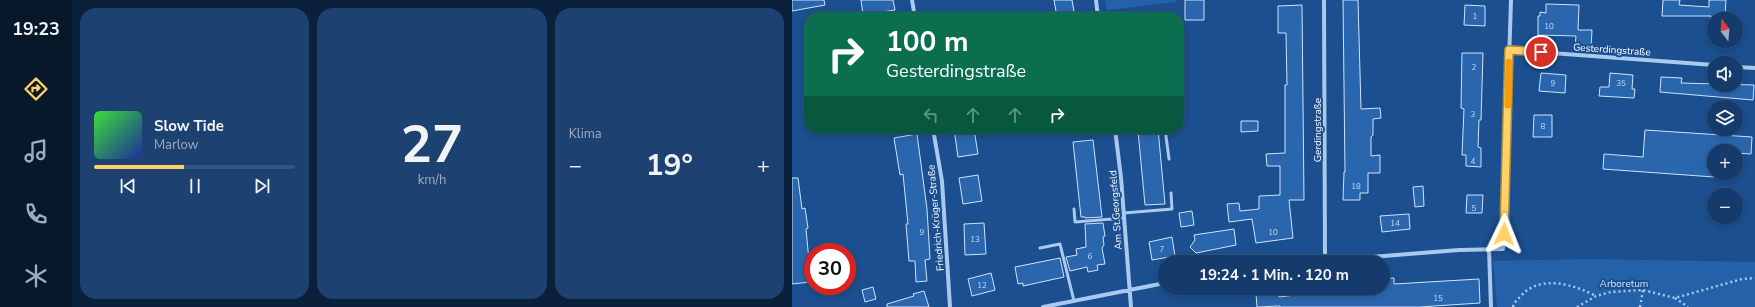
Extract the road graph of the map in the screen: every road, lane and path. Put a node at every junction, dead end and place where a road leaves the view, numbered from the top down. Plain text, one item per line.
1 (912, 0) edge
2 (1096, 0) edge
3 (1324, 0) edge
4 (1511, 0) edge
5 (914, 12) edge
6 (1097, 12) edge
7 (1509, 50) junction
8 (1707, 64) edge
9 (1743, 67) edge
10 (1755, 68) edge
11 (935, 134) edge
12 (1116, 134) edge
13 (1166, 134) edge
14 (1169, 159) dead end
15 (1170, 193) dead end
16 (1074, 209) dead end
17 (1124, 215) junction
18 (1040, 248) dead end
19 (1489, 249) junction
20 (1325, 255) edge
21 (1390, 255) edge
22 (1755, 278) edge
23 (1158, 284) edge
24 (1129, 290) junction
25 (1643, 290) junction
26 (1596, 296) junction
27 (1675, 298) junction
28 (1074, 301) junction
29 (950, 307) edge
30 (1043, 307) edge
31 (1131, 307) edge
32 (1492, 307) edge
33 (1513, 307) edge
34 (1577, 307) edge
35 (1640, 307) edge
36 (1688, 307) edge

1 - 5 street
2 - 6 street
3 - 20 street, Gerdingstraße
4 - 7 street
7 - 8 street, Gesterdingstraße
7 - 19 street
9 - 10 street
11 - 29 street, Friedrich-Krüger-Straße
12 - 17 street, Am St.Georgsfeld
13 - 14 lane
15 - 17 lane
16 - 17 lane
17 - 24 street, Am St.Georgsfeld
18 - 28 lane
19 - 21 street
19 - 32 street
22 - 27 path
23 - 24 street
24 - 28 street
24 - 31 street, Am St.Georgsfeld
25 - 26 path
25 - 27 path
25 - 35 path
26 - 33 path
26 - 34 path
27 - 36 path
28 - 30 street

